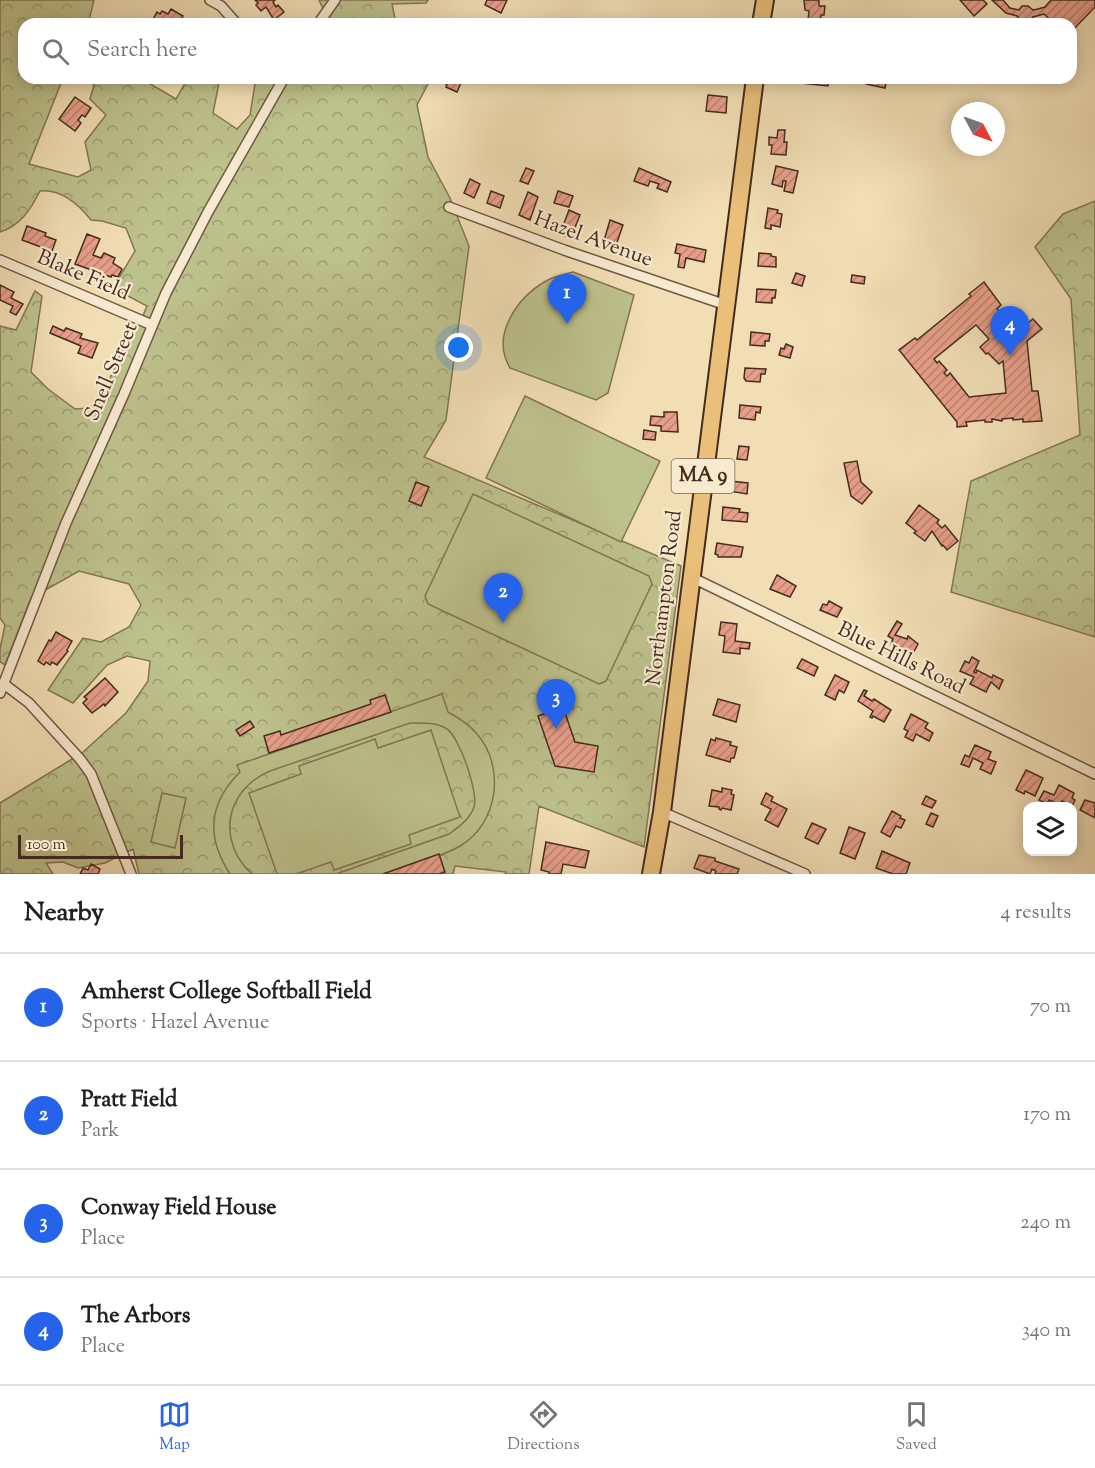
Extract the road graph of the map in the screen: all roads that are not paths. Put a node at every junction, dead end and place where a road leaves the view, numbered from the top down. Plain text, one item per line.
1 (210, 0) edge
2 (335, 0) edge
3 (765, 0) edge
4 (221, 3) edge
5 (232, 18) edge
6 (322, 18) edge
7 (762, 18) edge
8 (281, 84) edge
9 (754, 84) edge
10 (449, 207) dead end
11 (0, 260) edge
12 (726, 304) junction
13 (152, 325) junction
14 (691, 577) junction
15 (4, 684) junction
16 (0, 693) edge
17 (1095, 774) edge
18 (662, 812) junction
19 (131, 874) edge
20 (651, 874) edge
21 (805, 874) edge

1 - 4 street
2 - 6 street
3 - 7 highway
4 - 5 street
8 - 13 street, Snell Street
9 - 12 highway, Northampton Road / MA 9
10 - 12 street, Hazel Avenue
11 - 13 street, Blake Field
12 - 14 highway, Northampton Road / MA 9
13 - 15 street, Snell Street
14 - 17 street, Blue Hills Road
14 - 18 highway, Northampton Road / MA 9
15 - 16 street, Snell Street
15 - 19 street
18 - 20 highway, Northampton Road / MA 9
18 - 21 street

